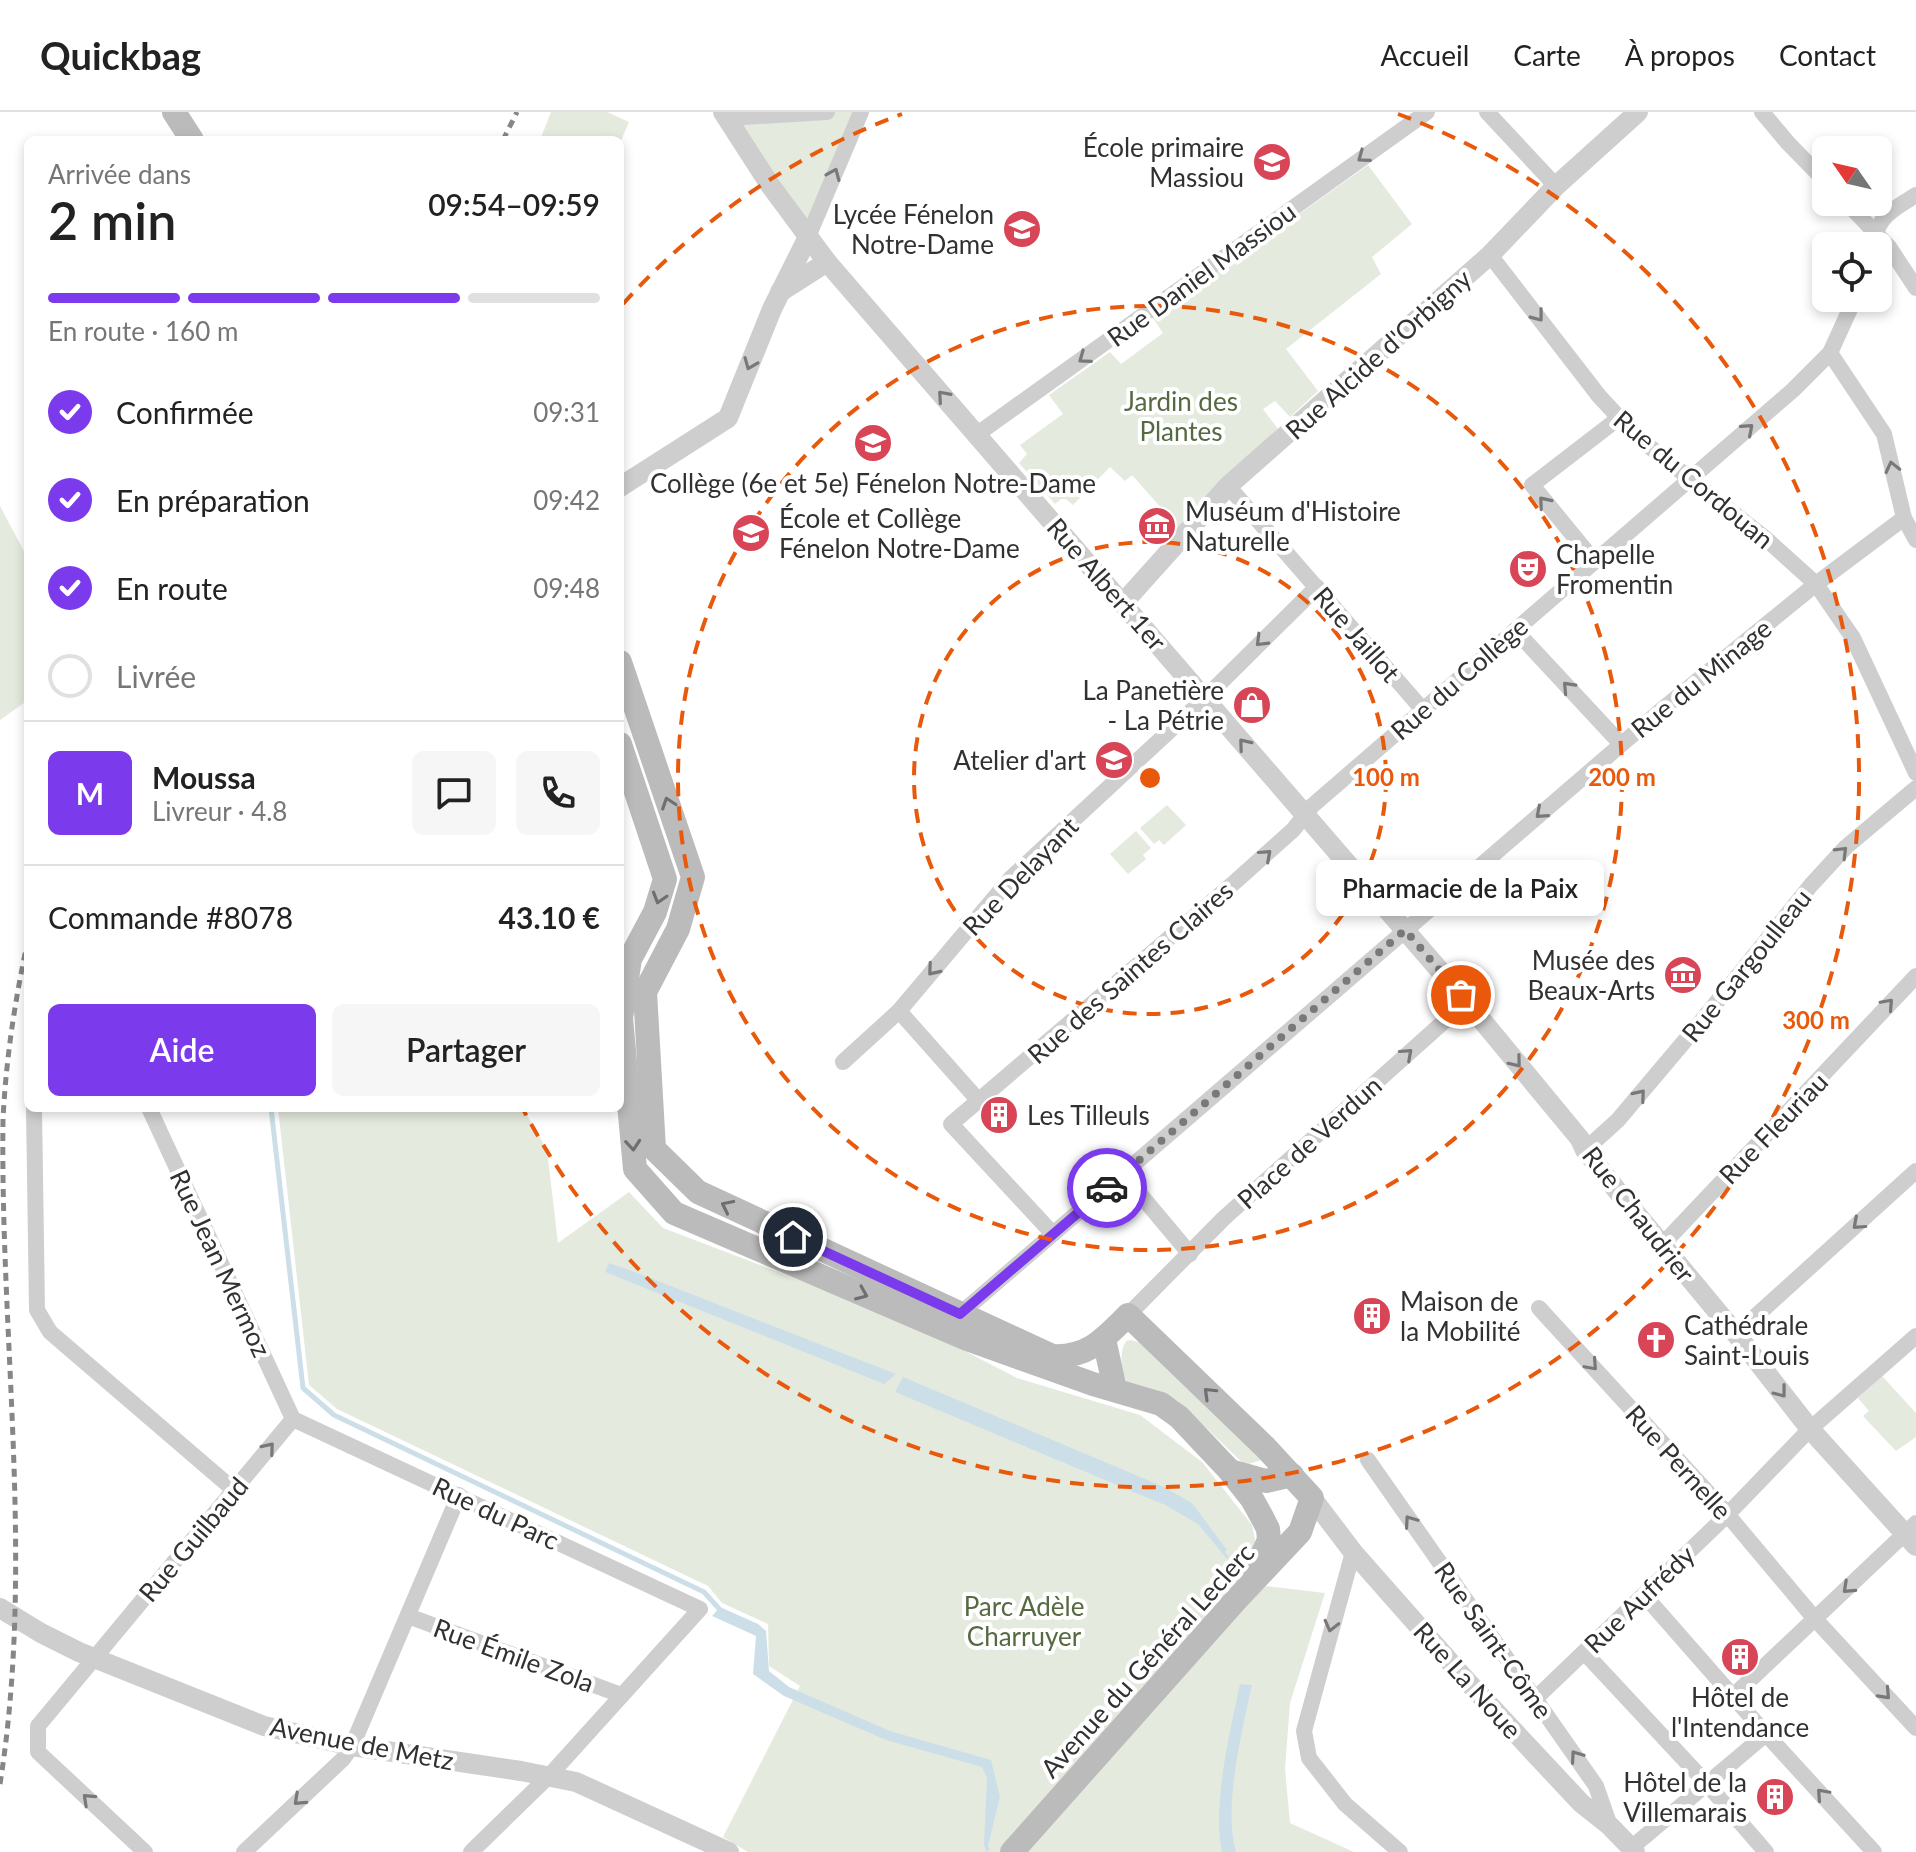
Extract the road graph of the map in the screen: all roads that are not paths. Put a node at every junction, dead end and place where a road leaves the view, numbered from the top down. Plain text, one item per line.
1 (174, 112) edge
2 (827, 112) edge
3 (861, 112) edge
4 (1427, 112) edge
5 (1487, 112) edge
6 (1638, 112) edge
7 (1762, 112) edge
8 (726, 115) edge
9 (189, 136) edge
10 (1812, 168) edge
11 (1556, 186) junction
12 (1916, 195) edge
13 (1857, 216) edge
14 (1870, 232) edge
15 (1878, 232) edge
16 (808, 237) junction
17 (1490, 255) junction
18 (1892, 259) edge
19 (827, 262) junction
20 (1916, 288) edge
21 (780, 292) junction
22 (1849, 312) edge
23 (1830, 353) junction
24 (1619, 418) junction
25 (976, 435) junction
26 (1689, 480) junction
27 (624, 484) edge
28 (1228, 486) junction
29 (1904, 518) junction
30 (1916, 540) edge
31 (1595, 562) junction
32 (1816, 584) junction
33 (1317, 587) junction
34 (1124, 602) junction
35 (1515, 630) junction
36 (624, 674) edge
37 (1205, 698) junction
38 (1423, 710) junction
39 (1621, 744) junction
40 (624, 756) edge
41 (1916, 773) edge
42 (1916, 788) edge
43 (1305, 816) junction
44 (1405, 930) junction
45 (1916, 976) edge
46 (624, 998) edge
47 (1467, 1001) junction
48 (899, 1011) junction
49 (624, 1050) edge
50 (843, 1062) dead end
51 (979, 1101) junction
52 (34, 1112) edge
53 (151, 1112) edge
54 (1585, 1150) junction
55 (1916, 1171) edge
56 (1123, 1174) junction
57 (1053, 1234) junction
58 (1662, 1245) junction
59 (1190, 1254) junction
60 (1539, 1308) dead end
61 (960, 1314) junction
62 (1128, 1315) junction
63 (1736, 1334) junction
64 (1916, 1336) edge
65 (1104, 1339) junction
66 (1115, 1389) junction
67 (293, 1419) junction
68 (1810, 1429) junction
69 (1368, 1460) dead end
70 (1230, 1471) junction
71 (1292, 1475) junction
72 (234, 1490) junction
73 (459, 1495) junction
74 (1312, 1498) junction
75 (1727, 1515) junction
76 (1912, 1535) edge
77 (1353, 1552) junction
78 (1644, 1595) junction
79 (1236, 1600) junction
80 (1, 1611) edge
81 (408, 1616) junction
82 (1815, 1619) junction
83 (1584, 1652) junction
84 (93, 1659) junction
85 (621, 1695) junction
86 (1732, 1697) junction
87 (1535, 1699) junction
88 (1916, 1728) edge
89 (1766, 1734) junction
90 (352, 1746) junction
91 (549, 1776) junction
92 (1707, 1784) junction
93 (1610, 1826) junction
94 (1633, 1850) edge
95 (145, 1852) edge
96 (244, 1852) edge
97 (471, 1852) edge
98 (729, 1852) edge
99 (1012, 1852) edge
100 (1400, 1852) edge
101 (1766, 1852) edge
102 (1874, 1852) edge

1 - 9 main road
2 - 8 street
16 -> 3 street
4 -> 25 street, Rue Daniel Massiou
5 - 11 street
6 - 11 street, Rue Alcide d'Orbigny
7 - 10 street
8 - 16 street, Rue Albert 1er
11 - 17 street, Rue Alcide d'Orbigny
12 - 15 street
13 - 14 street
16 - 19 street, Rue Albert 1er
16 - 21 street
17 -> 24 street, Rue du Cordouan
17 - 28 street, Rue Alcide d'Orbigny
18 - 20 street
19 - 21 street
25 -> 19 street, Rue Albert 1er
21 -> 27 street
22 - 23 street
26 -> 23 street, Rue du Collège
29 -> 23 street
24 - 26 street, Rue du Cordouan
31 -> 24 street
25 - 34 street, Rue Albert 1er
26 - 31 street, Rue du Collège
26 - 32 street, Rue du Cordouan
28 - 33 street, Rue Jaillot
28 - 34 street, Rue Alcide d'Orbigny
29 - 30 street
29 - 32 street, Rue du Minage
31 - 35 street, Rue du Collège
32 - 39 street, Rue du Minage
32 - 41 street, Rue du Cordouan
33 -> 37 street, Rue Delayant
33 - 38 street, Rue Jaillot
34 - 37 street, Rue Albert 1er
35 - 38 street, Rue du Collège
39 -> 35 street
61 -> 36 main road
43 -> 37 street, Rue Albert 1er
37 -> 48 street, Rue Delayant
38 - 43 street, Rue du Collège
39 -> 44 street, Rue du Minage
40 -> 46 main road
54 -> 42 street, Rue Gargoulleau
43 - 44 street, Rue Albert 1er
51 -> 43 street, Rue des Saintes Claires
44 - 47 street, Rue Chaudrier
44 - 56 street, Rue du Minage
58 -> 45 street, Rue Fleuriau
47 -> 54 street, Rue Chaudrier
59 -> 47 street, Place de Verdun
48 - 50 street, Rue Delayant
48 - 51 street
49 -> 66 main road
51 - 57 street, Rue des Saintes Claires
52 - 72 street
53 - 67 street, Rue Jean Mermoz
54 - 58 street, Rue Chaudrier
55 -> 63 street
56 - 57 street, Rue du Minage
56 - 59 street
57 - 61 street, Rue du Minage
58 - 63 street, Rue Chaudrier
59 - 62 street, Place de Verdun
60 -> 75 street, Rue Pernelle
61 - 65 main road
62 - 65 main road
71 -> 62 main road
63 -> 68 street, Rue Chaudrier
64 - 68 street, Rue Aufrédy
65 - 66 main road
66 - 70 main road
72 -> 67 street, Rue Guilbaud
67 - 73 street, Rue du Parc
68 - 75 street, Rue Aufrédy
68 - 76 street, Rue Chaudrier
87 -> 69 street, Rue Saint-Côme
70 - 71 main road
70 - 79 main road
71 - 74 main road
72 - 84 street, Rue Guilbaud
73 - 81 street
73 - 85 street, Rue du Parc
74 - 77 street, Rue La Noue
74 - 79 main road, Avenue du Général Leclerc
75 - 78 street, Rue Aufrédy
75 - 82 street, Rue Pernelle
76 -> 82 street
77 - 93 street, Rue La Noue
77 -> 100 street
78 - 83 street, Rue Aufrédy
78 - 86 street
79 - 99 main road, Avenue du Général Leclerc
80 - 84 street, Avenue de Metz
81 - 85 street, Rue Émile Zola
81 - 90 street
82 - 86 street
82 -> 88 street, Rue Pernelle
83 - 87 street, Rue Aufrédy
83 - 92 street
84 - 90 street, Avenue de Metz
95 -> 84 street, Rue Guilbaud
85 - 91 street
86 - 89 street
93 -> 87 street, Rue Saint-Côme
89 - 92 street
102 -> 89 street
90 - 91 street, Avenue de Metz
90 -> 96 street
91 - 97 street
91 - 98 street, Avenue de Metz
92 - 94 street
92 - 101 street
93 - 94 street, Rue La Noue

